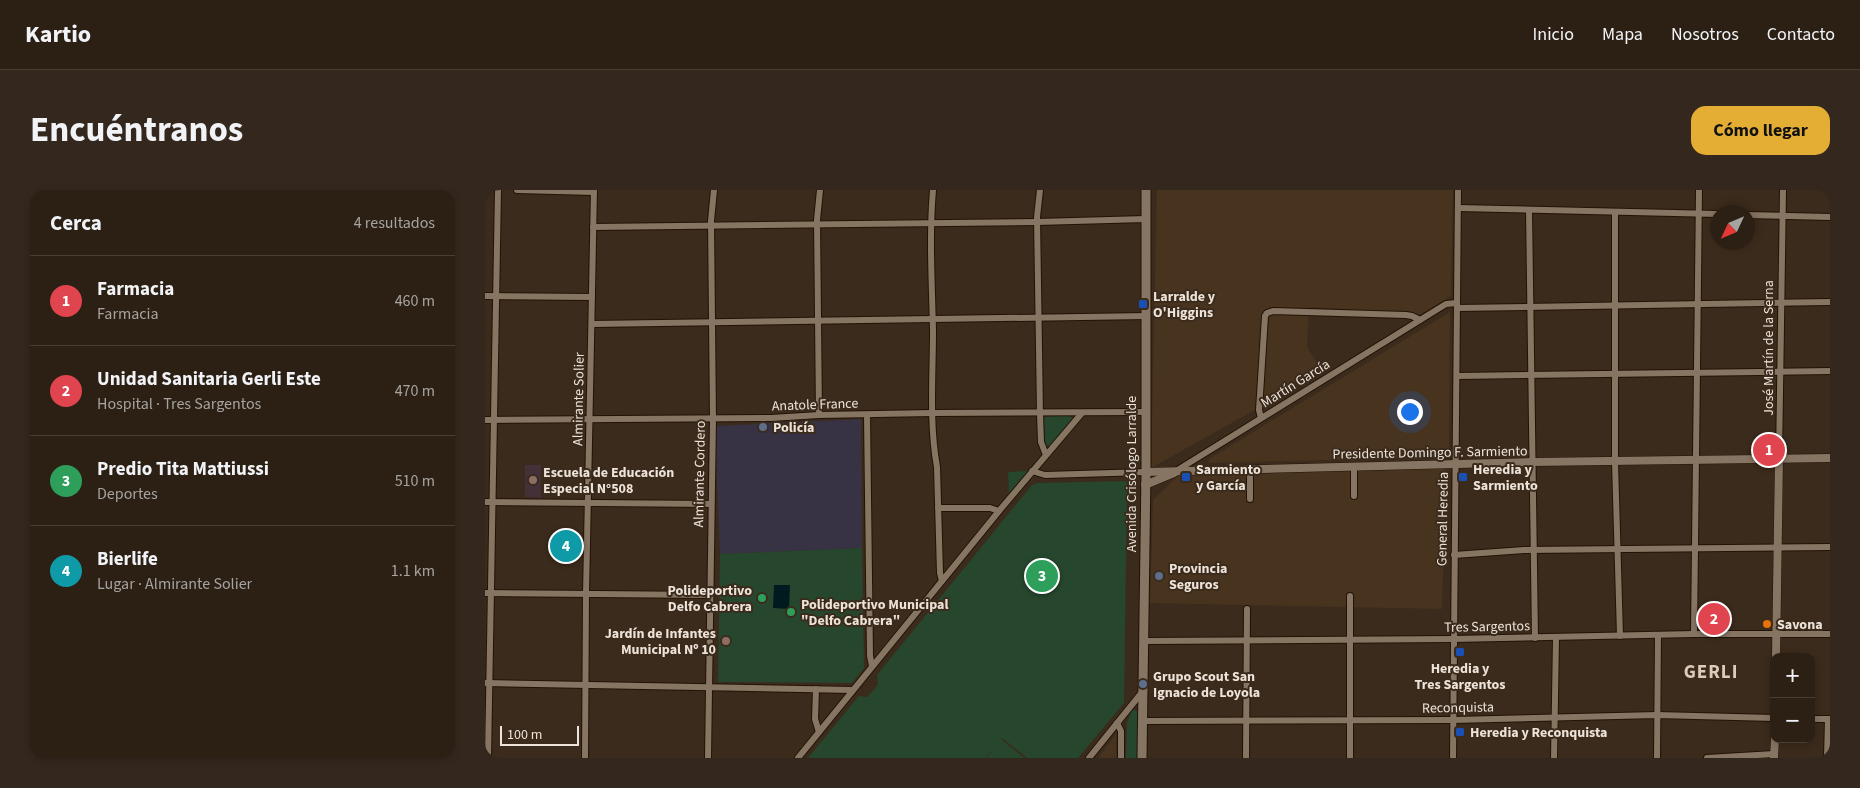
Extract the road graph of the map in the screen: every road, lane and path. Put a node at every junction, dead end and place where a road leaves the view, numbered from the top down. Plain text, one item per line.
1 (498, 190) edge
2 (517, 190) edge
3 (714, 190) edge
4 (820, 190) edge
5 (933, 190) edge
6 (1040, 190) edge
7 (1146, 190) edge
8 (1458, 190) edge
9 (1699, 190) edge
10 (1783, 190) edge
11 (594, 191) edge
12 (1459, 208) junction
13 (1529, 210) junction
14 (1615, 212) junction
15 (1699, 214) junction
16 (1710, 214) edge
17 (1755, 215) edge
18 (1783, 216) junction
19 (1830, 217) edge
20 (1146, 219) junction
21 (930, 222) junction
22 (1037, 222) junction
23 (817, 224) junction
24 (711, 226) junction
25 (593, 227) junction
26 (485, 296) edge
27 (495, 296) junction
28 (592, 297) junction
29 (1830, 302) edge
30 (1781, 303) junction
31 (1698, 304) junction
32 (1614, 305) junction
33 (1457, 306) junction
34 (1529, 307) junction
35 (1147, 316) junction
36 (1039, 317) junction
37 (933, 319) junction
38 (1420, 320) junction
39 (818, 321) junction
40 (711, 322) junction
41 (592, 324) junction
42 (1781, 371) junction
43 (1830, 371) edge
44 (1615, 374) junction
45 (1697, 374) junction
46 (1457, 376) junction
47 (1530, 376) junction
48 (1145, 412) junction
49 (1082, 413) junction
50 (933, 414) junction
51 (1040, 414) junction
52 (819, 415) junction
53 (867, 415) junction
54 (713, 418) junction
55 (1261, 418) junction
56 (494, 419) junction
57 (591, 419) junction
58 (485, 420) edge
59 (1046, 455) junction
60 (1779, 458) junction
61 (1830, 458) edge
62 (1696, 460) junction
63 (1532, 462) junction
64 (1615, 462) junction
65 (1455, 464) junction
66 (1355, 466) junction
67 (1250, 470) junction
68 (1032, 471) junction
69 (1143, 472) junction
70 (1176, 472) junction
71 (1145, 485) junction
72 (1354, 496) dead end
73 (1250, 499) dead end
74 (485, 502) edge
75 (493, 502) junction
76 (588, 502) junction
77 (711, 504) junction
78 (938, 508) junction
79 (999, 511) junction
80 (1695, 548) junction
81 (1777, 548) junction
82 (1830, 548) edge
83 (1617, 549) junction
84 (1533, 550) junction
85 (1454, 555) junction
86 (942, 581) junction
87 (488, 593) edge
88 (586, 594) junction
89 (710, 595) junction
90 (1350, 596) dead end
91 (1247, 608) dead end
92 (1694, 634) junction
93 (1776, 634) junction
94 (1830, 634) edge
95 (1658, 635) junction
96 (1620, 636) junction
97 (1535, 638) junction
98 (1556, 638) junction
99 (1453, 639) junction
100 (1350, 640) junction
101 (1143, 641) junction
102 (1247, 641) junction
103 (1776, 653) edge
104 (873, 666) junction
105 (487, 683) edge
106 (585, 685) junction
107 (709, 687) junction
108 (816, 690) junction
109 (853, 690) junction
110 (1143, 691) junction
111 (1657, 715) junction
112 (1554, 718) junction
113 (1770, 718) edge
114 (1815, 719) edge
115 (1829, 719) edge
116 (1453, 720) junction
117 (1143, 721) junction
118 (1247, 721) junction
119 (1350, 721) junction
120 (1117, 723) junction
121 (819, 732) junction
122 (1775, 743) edge
123 (1774, 756) edge
124 (489, 758) edge
125 (585, 758) edge
126 (708, 758) edge
127 (798, 758) edge
128 (1089, 758) edge
129 (1121, 758) edge
130 (1142, 758) edge
131 (1246, 758) edge
132 (1350, 758) edge
133 (1453, 758) edge
134 (1554, 758) edge
135 (1657, 758) edge
136 (1707, 758) edge
137 (1827, 758) edge

1 - 27 street
2 - 11 street
3 - 24 street, Almirante Cordero
4 - 23 street
5 - 21 street
6 - 22 street
7 - 20 main road, Avenida Crisólogo Larralde
8 - 12 street, General Heredia
9 - 15 street
10 - 18 street, José Martín de la Serna
11 - 25 street, Almirante Solier
12 - 13 street
12 - 33 street, General Heredia
13 - 14 street
13 - 34 street
14 - 15 street
14 - 32 street
15 - 16 street
15 - 31 street
17 - 18 street
18 - 19 street
18 - 30 street, José Martín de la Serna
20 - 22 street
20 - 35 main road, Avenida Crisólogo Larralde
21 - 22 street
21 - 23 street
21 - 37 street
22 - 36 street
23 - 24 street
23 - 39 street
24 - 25 street
24 - 40 street, Almirante Cordero
25 - 28 street, Almirante Solier
26 - 27 street
27 - 28 street
27 - 56 street
28 - 41 street, Almirante Solier
29 - 30 street, Martín García
30 - 31 street, Martín García
30 - 42 street, José Martín de la Serna
31 - 32 street, Martín García
31 - 45 street
32 - 34 street, Martín García
32 - 44 street
33 - 34 street, Martín García
33 - 38 street, Martín García
33 - 46 street, General Heredia
34 - 47 street
35 - 36 street
35 - 48 main road, Avenida Crisólogo Larralde
36 - 37 street
36 - 51 street
37 - 39 street
37 - 50 street
38 - 55 street, Martín García
38 - 55 street
39 - 40 street
39 - 52 street
40 - 41 street
40 - 54 street, Almirante Cordero
41 - 57 street, Almirante Solier
42 - 43 street
42 - 45 street
42 - 60 street, José Martín de la Serna
44 - 45 street
44 - 47 street
44 - 64 street
45 - 62 street
46 - 47 street
46 - 65 street, General Heredia
47 - 63 street
48 - 49 street, Anatole France
48 - 69 main road, Avenida Crisólogo Larralde
49 - 51 street, Anatole France
49 - 59 street
50 - 51 street, Anatole France
50 - 53 street, Anatole France
50 - 78 street
51 - 59 street
52 - 53 street, Anatole France
52 - 54 street, Anatole France
53 - 104 street
54 - 57 street, Anatole France
54 - 77 street, Almirante Cordero
55 - 70 street, Martín García
56 - 57 street, Anatole France
56 - 58 street, Anatole France
56 - 75 street
57 - 76 street, Almirante Solier
59 - 68 street
60 - 61 street, Presidente Domingo F. Sarmiento
60 - 62 street, Presidente Domingo F. Sarmiento
60 - 81 street, José Martín de la Serna
62 - 64 street, Presidente Domingo F. Sarmiento
62 - 80 street
63 - 64 street, Presidente Domingo F. Sarmiento
63 - 65 street, Presidente Domingo F. Sarmiento
63 - 84 street
64 - 83 street
65 - 66 street, Presidente Domingo F. Sarmiento
65 - 85 street, General Heredia
66 - 67 street, Presidente Domingo F. Sarmiento
66 - 72 street
67 - 70 street, Presidente Domingo F. Sarmiento
67 - 73 street
68 - 69 street, Presidente Domingo F. Sarmiento
68 - 79 street
69 - 70 street, Presidente Domingo F. Sarmiento
69 - 71 main road, Avenida Crisólogo Larralde
70 - 71 street, Martín García
71 - 101 main road, Avenida Crisólogo Larralde
74 - 75 street
75 - 76 street
75 - 87 street
76 - 77 street
76 - 88 street, Almirante Solier
77 - 89 street, Almirante Cordero
78 - 79 street
78 - 86 street
79 - 86 street
80 - 81 street
80 - 83 street
80 - 92 street
81 - 82 street
81 - 93 street, José Martín de la Serna
83 - 84 street
83 - 96 street
84 - 85 street
84 - 97 street
85 - 99 street, General Heredia
86 - 104 street
87 - 88 street
87 - 105 street
88 - 89 street
88 - 106 street, Almirante Solier
89 - 107 street, Almirante Cordero
90 - 100 street
91 - 102 street
92 - 93 street, Tres Sargentos
92 - 95 street, Tres Sargentos
93 - 94 street, Tres Sargentos
93 - 103 street, José Martín de la Serna
95 - 96 street, Tres Sargentos
95 - 111 street
96 - 98 street, Tres Sargentos
97 - 98 street, Tres Sargentos
97 - 99 street, Tres Sargentos
98 - 112 street
99 - 100 street, Tres Sargentos
99 - 116 street, General Heredia
100 - 102 street, Tres Sargentos
100 - 119 street
101 - 102 street, Tres Sargentos
101 - 110 main road, Avenida Crisólogo Larralde
102 - 118 street
104 - 109 street
105 - 106 street
105 - 124 street
106 - 107 street
106 - 125 street, Almirante Solier
107 - 108 street
107 - 126 street, Almirante Cordero
108 - 109 street
108 - 121 street
109 - 121 street
110 - 117 main road, Avenida Crisólogo Larralde
110 - 120 street
111 - 112 street, Reconquista
111 - 113 street, Reconquista
111 - 135 street
112 - 116 street, Reconquista
112 - 134 street
114 - 115 street
115 - 137 street
116 - 119 street, Reconquista
116 - 133 street, General Heredia
117 - 118 street, Reconquista
117 - 130 main road, Avenida Crisólogo Larralde
118 - 119 street, Reconquista
118 - 131 street
119 - 132 street
120 - 128 street
120 - 129 street
121 - 127 street
122 - 123 street
123 - 136 street

